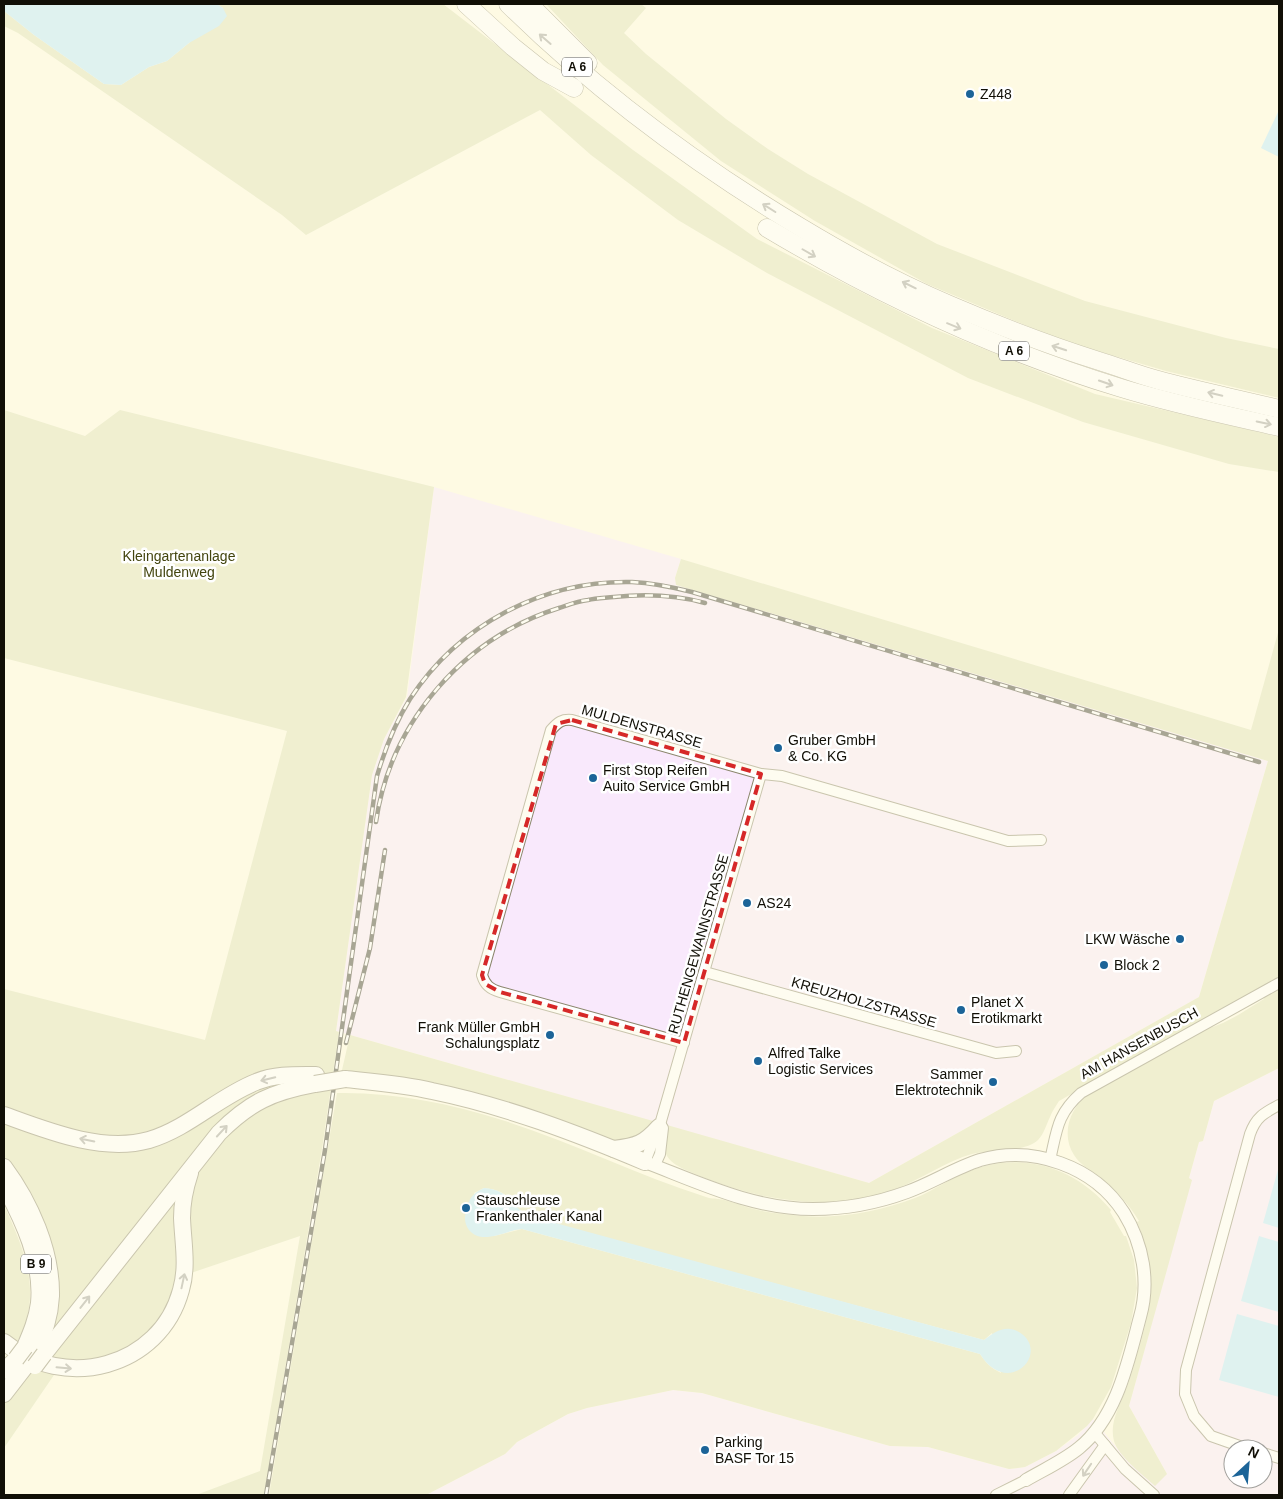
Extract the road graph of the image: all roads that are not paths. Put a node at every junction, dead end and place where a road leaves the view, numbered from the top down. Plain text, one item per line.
1 (508, 4) edge
2 (471, 6) edge
3 (532, 6) edge
4 (574, 88) dead end
5 (649, 126) junction
6 (767, 228) dead end
7 (1279, 409) edge
8 (1279, 426) edge
9 (761, 774) junction
10 (1040, 840) dead end
11 (705, 972) junction
12 (1279, 983) edge
13 (684, 1043) junction
14 (1016, 1051) dead end
15 (316, 1080) junction
16 (4, 1104) edge
17 (1279, 1106) edge
18 (4, 1115) edge
19 (660, 1124) junction
20 (65, 1135) junction
21 (614, 1149) junction
22 (1050, 1160) junction
23 (650, 1164) junction
24 (4, 1167) edge
25 (191, 1168) junction
26 (4, 1185) edge
27 (4, 1342) edge
28 (30, 1357) junction
29 (6, 1383) edge
30 (1094, 1432) junction
31 (1223, 1440) edge
32 (1104, 1444) junction
33 (1026, 1480) joint
34 (996, 1495) edge
35 (1069, 1495) edge
36 (1154, 1495) edge

5 -> 1 highway, A 6
2 - 4 highway, A 6
3 - 5 highway
7 -> 5 highway, A 6
6 -> 8 highway, A 6
9 - 10 street, MULDENSTRASSE
9 - 11 street, RUTHENGEWANNSTRASSE
9 - 13 street, MULDENSTRASSE
11 - 13 street, RUTHENGEWANNSTRASSE
11 - 14 street, KREUZHOLZSTRASSE
12 - 22 street, AM HANSENBUSCH
13 - 19 street, RUTHENGEWANNSTRASSE
15 -> 20 highway
15 - 21 highway, bridge
25 -> 15 highway
16 - 20 highway
17 - 31 street
18 - 20 highway
19 - 21 highway
19 - 23 street, RUTHENGEWANNSTRASSE
21 - 23 highway
22 - 23 street
22 - 30 street
24 - 28 highway
27 -> 25 highway
28 -> 25 highway
26 - 28 highway, B 9
28 - 29 highway, B 9
30 - 32 street
30 - 33 street
32 -> 35 street
32 - 36 street
33 - 34 street

